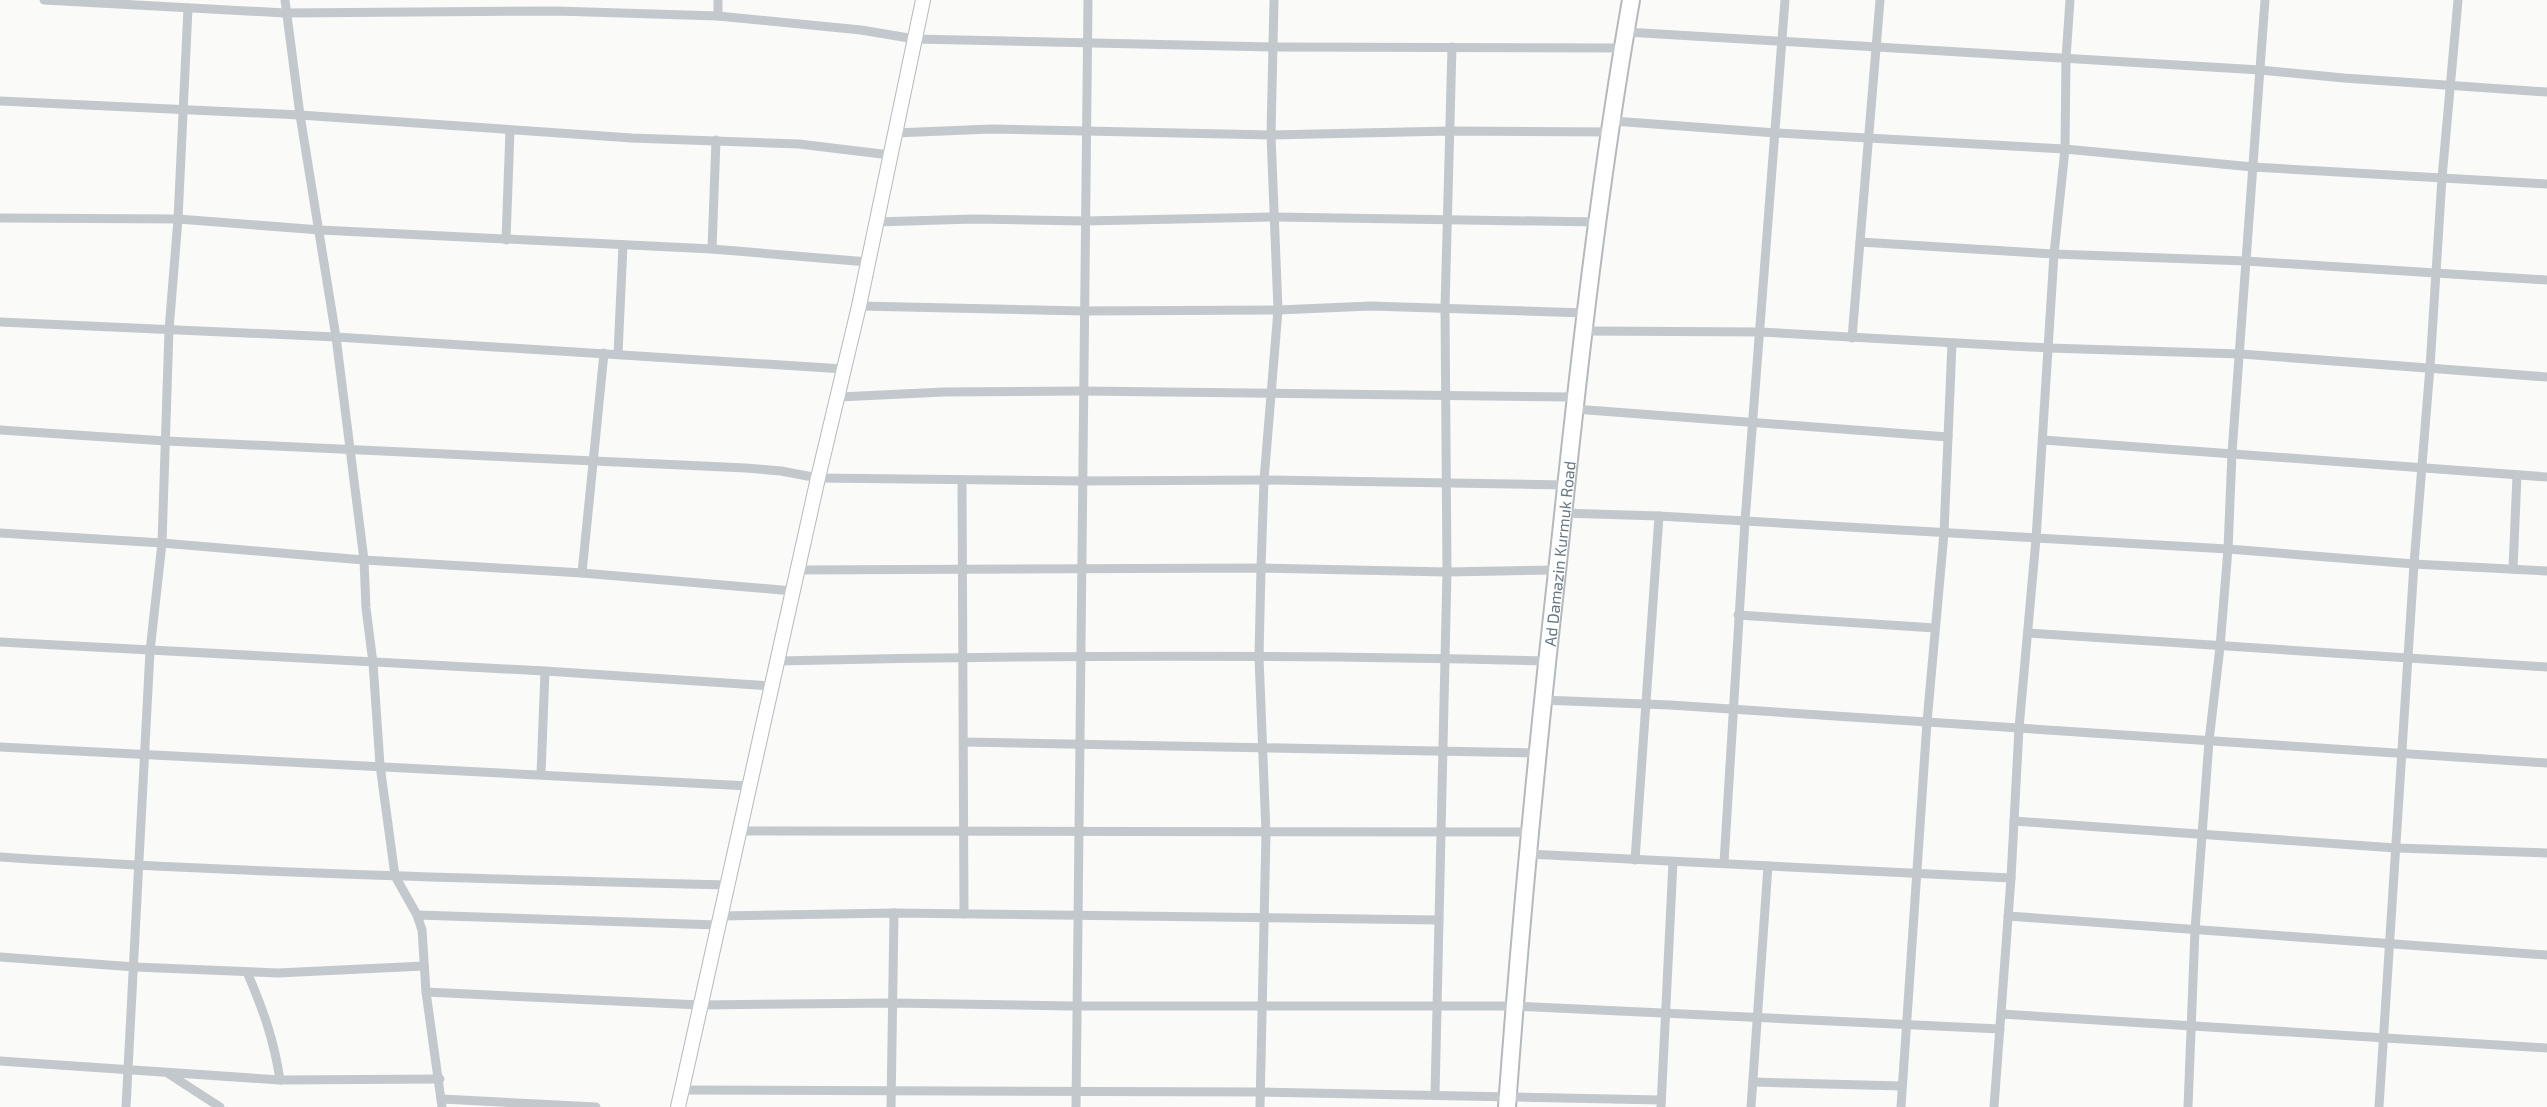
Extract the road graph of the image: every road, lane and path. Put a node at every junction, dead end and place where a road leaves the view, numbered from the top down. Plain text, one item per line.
1 (44, 0) edge
2 (285, 0) edge
3 (556, 0) edge
4 (718, 0) edge
5 (923, 0) edge
6 (1088, 0) edge
7 (1274, 0) edge
8 (1631, 0) edge
9 (1785, 0) edge
10 (1880, 0) edge
11 (2070, 0) edge
12 (2265, 0) edge
13 (2458, 0) edge
14 (114, 2) edge
15 (188, 8) junction
16 (556, 11) junction
17 (285, 13) junction
18 (717, 15) junction
19 (915, 39) junction
20 (1625, 40) junction
21 (1783, 41) junction
22 (1086, 42) junction
23 (1273, 46) junction
24 (1875, 46) junction
25 (1452, 47) junction
26 (2066, 58) junction
27 (2260, 70) junction
28 (2449, 86) junction
29 (2547, 92) edge
30 (0, 101) edge
31 (183, 110) junction
32 (300, 115) junction
33 (1612, 127) junction
34 (510, 130) junction
35 (1450, 131) junction
36 (1086, 132) junction
37 (895, 133) junction
38 (1776, 133) junction
39 (1271, 135) junction
40 (1868, 139) junction
41 (716, 140) junction
42 (2065, 149) junction
43 (890, 155) junction
44 (2253, 167) junction
45 (2442, 178) junction
46 (2547, 184) edge
47 (0, 218) edge
48 (1275, 218) junction
49 (178, 219) junction
50 (1084, 221) junction
51 (1448, 221) junction
52 (876, 222) junction
53 (1598, 222) junction
54 (320, 230) junction
55 (506, 240) junction
56 (1860, 242) junction
57 (623, 245) junction
58 (712, 249) junction
59 (2054, 254) junction
60 (2246, 261) junction
61 (868, 262) junction
62 (2436, 273) junction
63 (2547, 280) edge
64 (859, 306) junction
65 (1445, 308) junction
66 (1278, 310) junction
67 (1083, 311) junction
68 (1586, 313) junction
69 (0, 322) edge
70 (169, 330) junction
71 (1584, 331) junction
72 (1760, 332) junction
73 (336, 337) junction
74 (1852, 338) junction
75 (1952, 343) junction
76 (2049, 348) junction
77 (604, 353) junction
78 (618, 354) junction
79 (2241, 354) junction
80 (2430, 367) junction
81 (844, 369) junction
82 (2547, 377) edge
83 (1082, 392) junction
84 (1270, 393) junction
85 (1447, 396) junction
86 (838, 397) junction
87 (1575, 403) junction
88 (1753, 421) junction
89 (0, 430) edge
90 (1948, 437) junction
91 (2043, 440) junction
92 (166, 441) junction
93 (350, 449) junction
94 (2232, 453) junction
95 (593, 460) junction
96 (2421, 467) junction
97 (2517, 475) junction
98 (2547, 477) edge
99 (818, 478) junction
100 (962, 480) junction
101 (1264, 480) junction
102 (1081, 481) junction
103 (1448, 483) junction
104 (1565, 485) junction
105 (1562, 513) junction
106 (1659, 516) junction
107 (1745, 521) junction
108 (0, 533) edge
109 (1944, 533) junction
110 (2036, 539) junction
111 (162, 543) junction
112 (2228, 549) junction
113 (364, 560) junction
114 (2414, 564) junction
115 (1261, 568) junction
116 (963, 569) junction
117 (2513, 569) junction
118 (798, 570) junction
119 (1557, 570) junction
120 (1080, 571) junction
121 (2547, 571) edge
122 (1447, 572) junction
123 (582, 573) junction
124 (793, 591) junction
125 (1738, 615) junction
126 (1935, 628) junction
127 (2028, 633) junction
128 (0, 642) edge
129 (2220, 645) junction
130 (150, 651) junction
131 (963, 656) junction
132 (1080, 657) junction
133 (1259, 657) junction
134 (1445, 658) junction
135 (2408, 658) junction
136 (777, 661) junction
137 (1546, 661) junction
138 (373, 663) junction
139 (2547, 667) edge
140 (545, 671) junction
141 (771, 686) junction
142 (1542, 700) junction
143 (1646, 704) junction
144 (1732, 710) junction
145 (1927, 722) junction
146 (2019, 728) junction
147 (2209, 741) junction
148 (963, 742) junction
149 (1079, 744) junction
150 (0, 747) edge
151 (1262, 747) junction
152 (1442, 750) junction
153 (1537, 753) junction
154 (2403, 754) junction
155 (144, 755) junction
156 (2547, 763) edge
157 (380, 765) junction
158 (541, 774) junction
159 (749, 786) junction
160 (2014, 821) junction
161 (963, 829) junction
162 (1078, 830) junction
163 (739, 831) junction
164 (1530, 832) junction
165 (1266, 833) junction
166 (1440, 833) junction
167 (2202, 834) junction
168 (2396, 848) junction
169 (2547, 853) edge
170 (1528, 854) junction
171 (0, 857) edge
172 (1635, 860) junction
173 (1673, 862) junction
174 (1724, 863) junction
175 (140, 866) junction
176 (1768, 866) junction
177 (1916, 872) junction
178 (395, 876) junction
179 (2011, 878) junction
180 (728, 885) junction
181 (894, 913) junction
182 (963, 914) junction
183 (417, 915) junction
184 (1077, 915) junction
185 (2008, 916) junction
186 (1264, 918) junction
187 (1439, 920) junction
188 (719, 921) junction
189 (2195, 930) junction
190 (2390, 942) junction
191 (2547, 955) edge
192 (0, 957) edge
193 (424, 966) junction
194 (135, 967) junction
195 (247, 972) junction
196 (426, 992) junction
197 (893, 1003) junction
198 (700, 1005) junction
199 (1077, 1006) junction
200 (1262, 1006) junction
201 (1514, 1006) junction
202 (1438, 1007) junction
203 (1665, 1012) junction
204 (2001, 1014) junction
205 (1757, 1017) junction
206 (1906, 1024) junction
207 (2192, 1027) junction
208 (2000, 1029) junction
209 (2384, 1038) junction
210 (2547, 1048) edge
211 (0, 1061) edge
212 (129, 1069) junction
213 (167, 1072) junction
214 (440, 1079) junction
215 (280, 1080) junction
216 (1753, 1082) junction
217 (1902, 1086) junction
218 (681, 1090) junction
219 (891, 1092) junction
220 (1076, 1092) junction
221 (1260, 1092) junction
222 (1435, 1095) junction
223 (1507, 1102) edge
224 (442, 1103) edge
225 (1661, 1103) edge
226 (126, 1107) edge
227 (220, 1107) edge
228 (596, 1107) edge
229 (678, 1107) edge
230 (891, 1107) edge
231 (1076, 1107) edge
232 (1260, 1107) edge
233 (1751, 1107) edge
234 (1901, 1107) edge
235 (1994, 1107) edge
236 (2188, 1107) edge
237 (2379, 1107) edge

1 - 14 street
2 - 17 street
3 - 16 street
4 - 18 street
5 - 19 street
6 - 22 street
7 - 23 street
8 - 20 highway, Ad Damazin Kurmuk Road
9 - 21 street
10 - 24 street
11 - 26 street
12 - 27 street
13 - 28 street
14 - 15 street
15 - 17 street
15 - 31 street
16 - 17 street
16 - 18 street
17 - 32 street
18 - 19 street
19 - 22 street
19 - 37 street
20 - 21 street
20 - 25 street
20 - 33 highway, Ad Damazin Kurmuk Road
21 - 24 street
21 - 38 street
22 - 23 street
22 - 36 street
23 - 25 street
23 - 39 street
24 - 26 street
24 - 40 street
25 - 35 street
26 - 27 street
26 - 42 street
27 - 28 street
27 - 44 street
28 - 29 street
28 - 45 street
30 - 31 street
31 - 32 street
31 - 49 street
32 - 34 street
32 - 54 street
33 - 35 street
33 - 38 street
33 - 53 highway, Ad Damazin Kurmuk Road
34 - 41 street
34 - 55 street
35 - 39 street
35 - 51 street
36 - 37 street
36 - 39 street
36 - 50 street
37 - 43 street
38 - 40 street
38 - 72 street
39 - 48 street
40 - 42 street
40 - 56 street
41 - 43 street
41 - 58 street
42 - 44 street
42 - 59 street
43 - 52 street
44 - 45 street
44 - 60 street
45 - 46 street
45 - 62 street
47 - 49 street
48 - 50 street
48 - 51 street
48 - 66 street
49 - 54 street
49 - 70 street
50 - 52 street
50 - 67 street
51 - 53 street
51 - 65 street
52 - 61 street
53 - 68 highway, Ad Damazin Kurmuk Road
54 - 55 street
54 - 73 street
55 - 57 street
56 - 59 street
56 - 74 street
57 - 58 street
57 - 78 street
58 - 61 street
59 - 60 street
59 - 76 street
60 - 62 street
60 - 79 street
61 - 64 street
62 - 63 street
62 - 80 street
64 - 67 street
64 - 81 street
65 - 66 street
65 - 68 street
65 - 85 street
66 - 67 street
66 - 84 street
67 - 83 street
68 - 71 highway, Ad Damazin Kurmuk Road
69 - 70 street
70 - 73 street
70 - 92 street
71 - 72 street
71 - 87 highway, Ad Damazin Kurmuk Road
72 - 74 street
72 - 88 street
73 - 77 street
73 - 93 street
74 - 75 street
75 - 76 street
75 - 90 street
76 - 79 street
76 - 91 street
77 - 78 street
77 - 95 street
78 - 81 street
79 - 80 street
79 - 94 street
80 - 82 street
80 - 96 street
81 - 86 street
83 - 84 street
83 - 86 street
83 - 102 street
84 - 85 street
84 - 101 street
85 - 87 street
85 - 103 street
86 - 99 street
87 - 88 street
87 - 104 highway, Ad Damazin Kurmuk Road
88 - 90 street
88 - 107 street
89 - 92 street
90 - 109 street
91 - 94 street
91 - 110 street
92 - 93 street
92 - 111 street
93 - 95 street
93 - 113 street
94 - 96 street
94 - 112 street
95 - 99 street
95 - 123 street
96 - 97 street
96 - 114 street
97 - 98 street
97 - 117 street
99 - 100 street
99 - 118 street
100 - 102 street
100 - 116 street
101 - 102 street
101 - 103 street
101 - 115 street
102 - 120 street
103 - 104 street
103 - 122 street
104 - 105 highway, Ad Damazin Kurmuk Road
105 - 106 street
105 - 119 highway, Ad Damazin Kurmuk Road
106 - 107 street
106 - 143 street
107 - 109 street
107 - 125 street
108 - 111 street
109 - 110 street
109 - 126 street
110 - 112 street
110 - 127 street
111 - 113 street
111 - 130 street
112 - 114 street
112 - 129 street
113 - 123 street
113 - 138 street
114 - 117 street
114 - 135 street
115 - 120 street
115 - 122 street
115 - 133 street
116 - 118 street
116 - 120 street
116 - 131 street
117 - 121 street
118 - 124 street
119 - 122 street
119 - 137 highway, Ad Damazin Kurmuk Road
120 - 132 street
122 - 134 street
123 - 124 street
124 - 136 street
125 - 126 street
125 - 144 street
126 - 145 street
127 - 129 street
127 - 146 street
128 - 130 street
129 - 135 street
129 - 147 street
130 - 138 street
130 - 155 street
131 - 132 street
131 - 136 street
131 - 148 street
132 - 133 street
132 - 149 street
133 - 134 street
133 - 151 street
134 - 137 street
134 - 152 street
135 - 139 street
135 - 154 street
136 - 141 street
137 - 142 highway, Ad Damazin Kurmuk Road
138 - 140 street
138 - 157 street
140 - 141 street
140 - 158 street
141 - 159 street
142 - 143 street
142 - 153 highway, Ad Damazin Kurmuk Road
143 - 144 street
143 - 172 street
144 - 145 street
144 - 174 street
145 - 146 street
145 - 177 street
146 - 147 street
146 - 160 street
147 - 154 street
147 - 167 street
148 - 149 street
148 - 161 street
149 - 151 street
149 - 162 street
150 - 155 street
151 - 152 street
151 - 165 street
152 - 153 street
152 - 166 street
153 - 164 highway, Ad Damazin Kurmuk Road
154 - 156 street
154 - 168 street
155 - 157 street
155 - 175 street
157 - 158 street
157 - 178 street
158 - 159 street
159 - 163 street
160 - 167 street
160 - 179 street
161 - 162 street
161 - 163 street
161 - 182 street
162 - 165 street
162 - 184 street
163 - 180 street
164 - 166 street
164 - 170 highway, Ad Damazin Kurmuk Road
165 - 166 street
165 - 186 street
166 - 187 street
167 - 168 street
167 - 189 street
168 - 169 street
168 - 190 street
170 - 172 street
170 - 201 highway, Ad Damazin Kurmuk Road
171 - 175 street
172 - 173 street
173 - 174 street
173 - 203 street
174 - 176 street
175 - 178 street
175 - 194 street
176 - 177 street
176 - 205 street
177 - 179 street
177 - 206 street
178 - 180 street
178 - 183 street
179 - 185 street
180 - 188 street
181 - 182 street
181 - 188 street
181 - 197 street
182 - 184 street
183 - 188 street
183 - 193 street
184 - 186 street
184 - 199 street
185 - 189 street
185 - 204 street
186 - 187 street
186 - 200 street
187 - 202 street
188 - 198 street
189 - 190 street
189 - 207 street
190 - 191 street
190 - 209 street
192 - 194 street
193 - 195 street
193 - 196 street
194 - 195 street
194 - 212 street
195 - 215 street
196 - 198 street
196 - 214 street
197 - 198 street
197 - 199 street
197 - 219 street
198 - 218 street
199 - 200 street
199 - 220 street
200 - 202 street
200 - 221 street
201 - 202 street
201 - 203 street
201 - 223 highway, Ad Damazin Kurmuk Road
202 - 222 street
203 - 205 street
203 - 225 street
204 - 207 street
204 - 208 street
205 - 206 street
205 - 216 street
206 - 208 street
206 - 217 street
207 - 209 street
207 - 236 street
208 - 235 street
209 - 210 street
209 - 237 street
211 - 212 street
212 - 213 street
212 - 226 street
213 - 215 street
213 - 227 street
214 - 215 street
214 - 224 street
216 - 217 street
216 - 233 street
217 - 234 street
218 - 219 street
218 - 229 street
219 - 220 street
219 - 230 street
220 - 221 street
220 - 231 street
221 - 222 street
221 - 232 street
222 - 223 street
223 - 225 street
224 - 228 street

